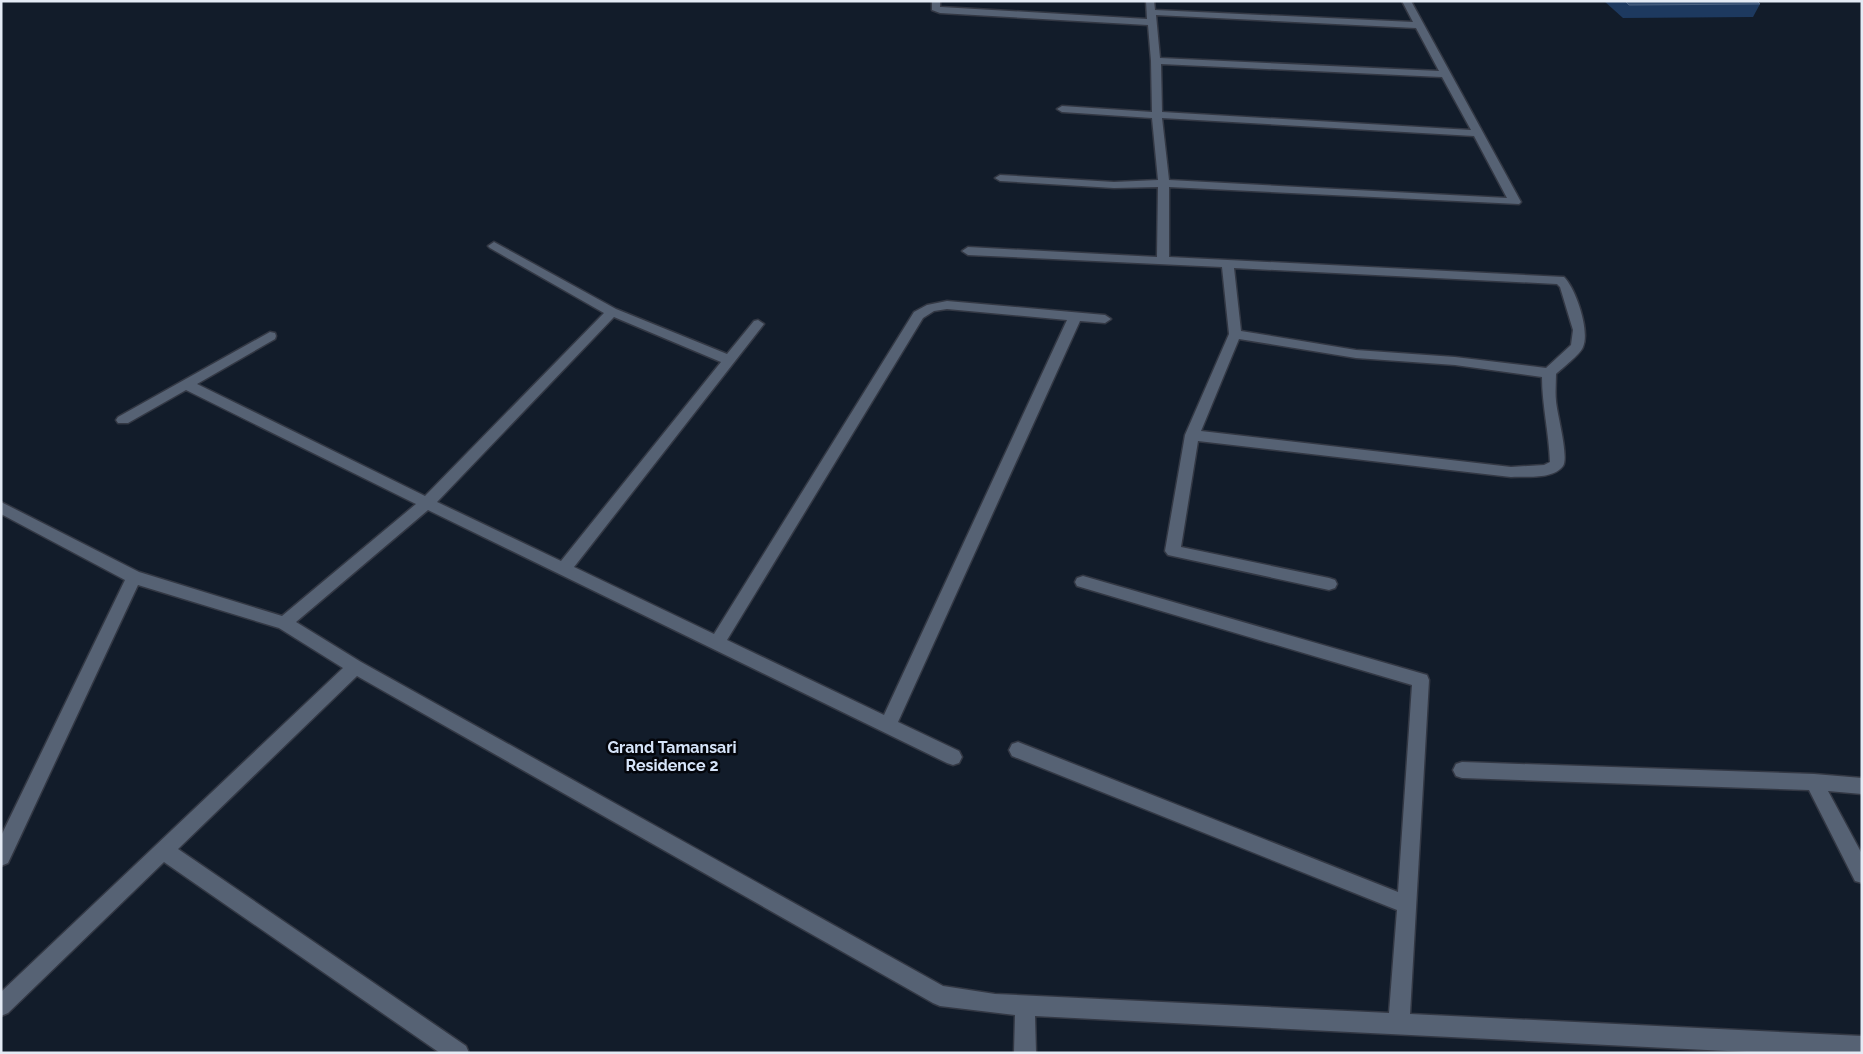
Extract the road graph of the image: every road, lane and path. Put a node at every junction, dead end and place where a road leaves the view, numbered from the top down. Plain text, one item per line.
1 (936, 1) edge
2 (1406, 1) edge
3 (1151, 12) edge
4 (1419, 25) junction
5 (1156, 61) junction
6 (1447, 74) junction
7 (1062, 108) dead end
8 (1157, 115) junction
9 (1478, 133) junction
10 (1000, 178) dead end
11 (1164, 182) junction
12 (494, 246) dead end
13 (968, 251) dead end
14 (1163, 261) junction
15 (1228, 264) junction
16 (612, 312) junction
17 (1075, 317) junction
18 (1105, 319) dead end
19 (758, 324) dead end
20 (1236, 334) junction
21 (270, 336) dead end
22 (728, 360) junction
23 (1549, 372) junction
24 (186, 384) junction
25 (123, 420) dead end
26 (1192, 434) junction
27 (427, 503) junction
28 (1, 507) edge
29 (563, 568) junction
30 (134, 577) junction
31 (1083, 582) dead end
32 (1329, 584) dead end
33 (284, 622) junction
34 (718, 643) junction
35 (355, 667) junction
36 (888, 725) junction
37 (1018, 750) dead end
38 (953, 756) dead end
39 (1462, 770) dead end
40 (1814, 782) junction
41 (1862, 786) edge
42 (164, 851) junction
43 (1, 857) edge
44 (1862, 874) edge
45 (1407, 906) junction
46 (1, 1006) edge
47 (1024, 1006) junction
48 (1399, 1025) junction
49 (1862, 1047) edge
50 (459, 1053) edge
51 (1025, 1053) edge

1 - 3 street
2 - 4 street
3 - 4 street
3 - 5 street
4 - 6 street
5 - 6 street
5 - 8 street
6 - 9 street
7 - 8 street
8 - 9 street
8 - 11 street
9 - 11 street
10 - 11 street
11 - 14 street
12 - 16 street
13 - 14 street
14 - 15 street
15 - 20 street
15 - 23 street
16 - 22 street
16 - 27 street
17 - 18 street
17 - 34 street
17 - 36 street
19 - 22 street
20 - 23 street
20 - 26 street
21 - 24 street
22 - 29 street
23 - 26 street
24 - 25 street
24 - 27 street
26 - 32 street
27 - 29 street
27 - 33 street
28 - 30 street
29 - 34 street
30 - 33 street
30 - 43 street
31 - 45 street
33 - 35 street
34 - 36 street
35 - 42 street
35 - 47 street
36 - 38 street
37 - 45 street
39 - 40 street
40 - 41 street
40 - 44 street
42 - 46 street
42 - 50 street
45 - 48 street
47 - 48 street
47 - 51 street
48 - 49 street

